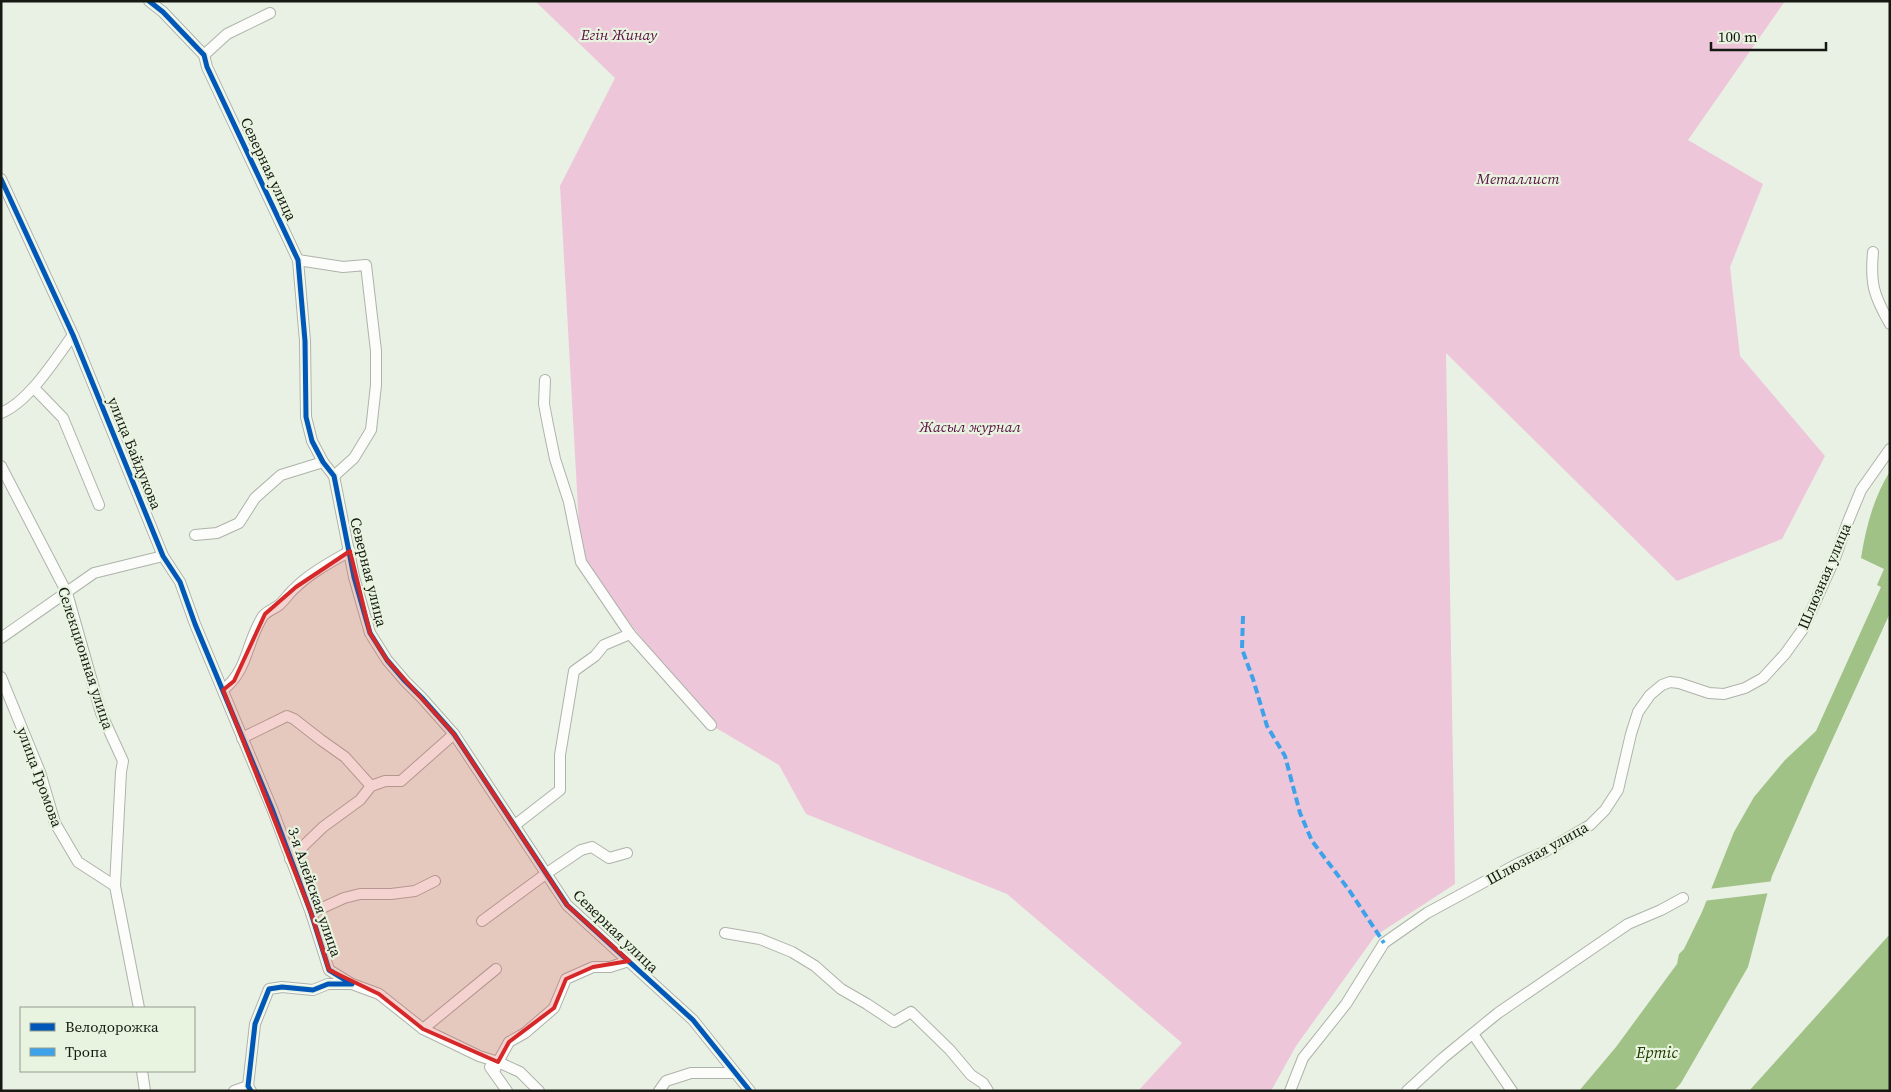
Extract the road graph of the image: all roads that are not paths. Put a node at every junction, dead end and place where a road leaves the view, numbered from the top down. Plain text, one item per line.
1 (149, 1) edge
2 (270, 13) dead end
3 (204, 55) junction
4 (1, 180) edge
5 (1873, 252) dead end
6 (298, 260) junction
7 (1890, 324) edge
8 (73, 335) junction
9 (545, 380) dead end
10 (34, 388) junction
11 (1, 413) edge
12 (1890, 449) edge
13 (322, 462) junction
14 (1, 466) edge
15 (334, 476) junction
16 (99, 505) dead end
17 (195, 535) dead end
18 (350, 551) junction
19 (163, 556) junction
20 (67, 593) junction
21 (630, 634) junction
22 (1, 638) edge
23 (1, 677) edge
24 (223, 690) junction
25 (711, 725) dead end
26 (454, 734) junction
27 (242, 738) junction
28 (371, 786) junction
29 (515, 825) junction
30 (627, 853) dead end
31 (290, 858) junction
32 (547, 873) junction
33 (436, 881) dead end
34 (115, 886) junction
35 (1683, 898) dead end
36 (311, 913) junction
37 (482, 921) dead end
38 (725, 933) dead end
39 (630, 961) junction
40 (496, 969) dead end
41 (352, 984) junction
42 (139, 1007) edge
43 (423, 1029) junction
44 (1473, 1034) junction
45 (496, 1067) junction
46 (142, 1072) edge
47 (735, 1073) junction
48 (250, 1088) edge
49 (145, 1091) edge
50 (234, 1091) edge
51 (507, 1091) edge
52 (539, 1091) edge
53 (659, 1091) edge
54 (750, 1091) edge
55 (988, 1091) edge
56 (1290, 1091) edge
57 (1407, 1091) edge
58 (1512, 1091) edge

1 - 3 street, Северная улица
2 - 3 street
3 - 6 street, Северная улица
4 - 8 street, улица Байдукова
5 - 7 street
6 - 13 street, Северная улица
6 - 15 street
8 - 10 street
8 - 19 street, улица Байдукова
9 - 21 street
10 - 11 street
10 - 16 street
12 - 56 street, Шлюзная улица
13 - 15 street, Северная улица
13 - 17 street
14 - 20 street, Селекционная улица
15 - 18 street, Северная улица
18 - 24 street
18 - 26 street, Северная улица
19 - 20 street
19 - 24 street, улица Байдукова
20 - 22 street
20 - 34 street, Селекционная улица
21 - 25 street
21 - 29 street
23 - 34 street, улица Громова
24 - 27 street, улица Байдукова
26 - 28 street
26 - 29 street, Северная улица
27 - 28 street
27 - 31 street, 3-я Алейская улица
28 - 31 street
29 - 32 street, Северная улица
30 - 32 street
31 - 36 street, 3-я Алейская улица
32 - 37 street
32 - 39 street, Северная улица
33 - 36 street
34 - 42 street
35 - 44 street
36 - 41 street, 3-я Алейская улица
38 - 55 street
39 - 45 street
39 - 47 street, Северная улица
40 - 43 street
41 - 43 street
41 - 48 street
43 - 45 street
44 - 57 street
44 - 58 street
45 - 51 street
45 - 52 street
46 - 49 street
47 - 53 street
47 - 54 street, Северная улица
48 - 50 street

